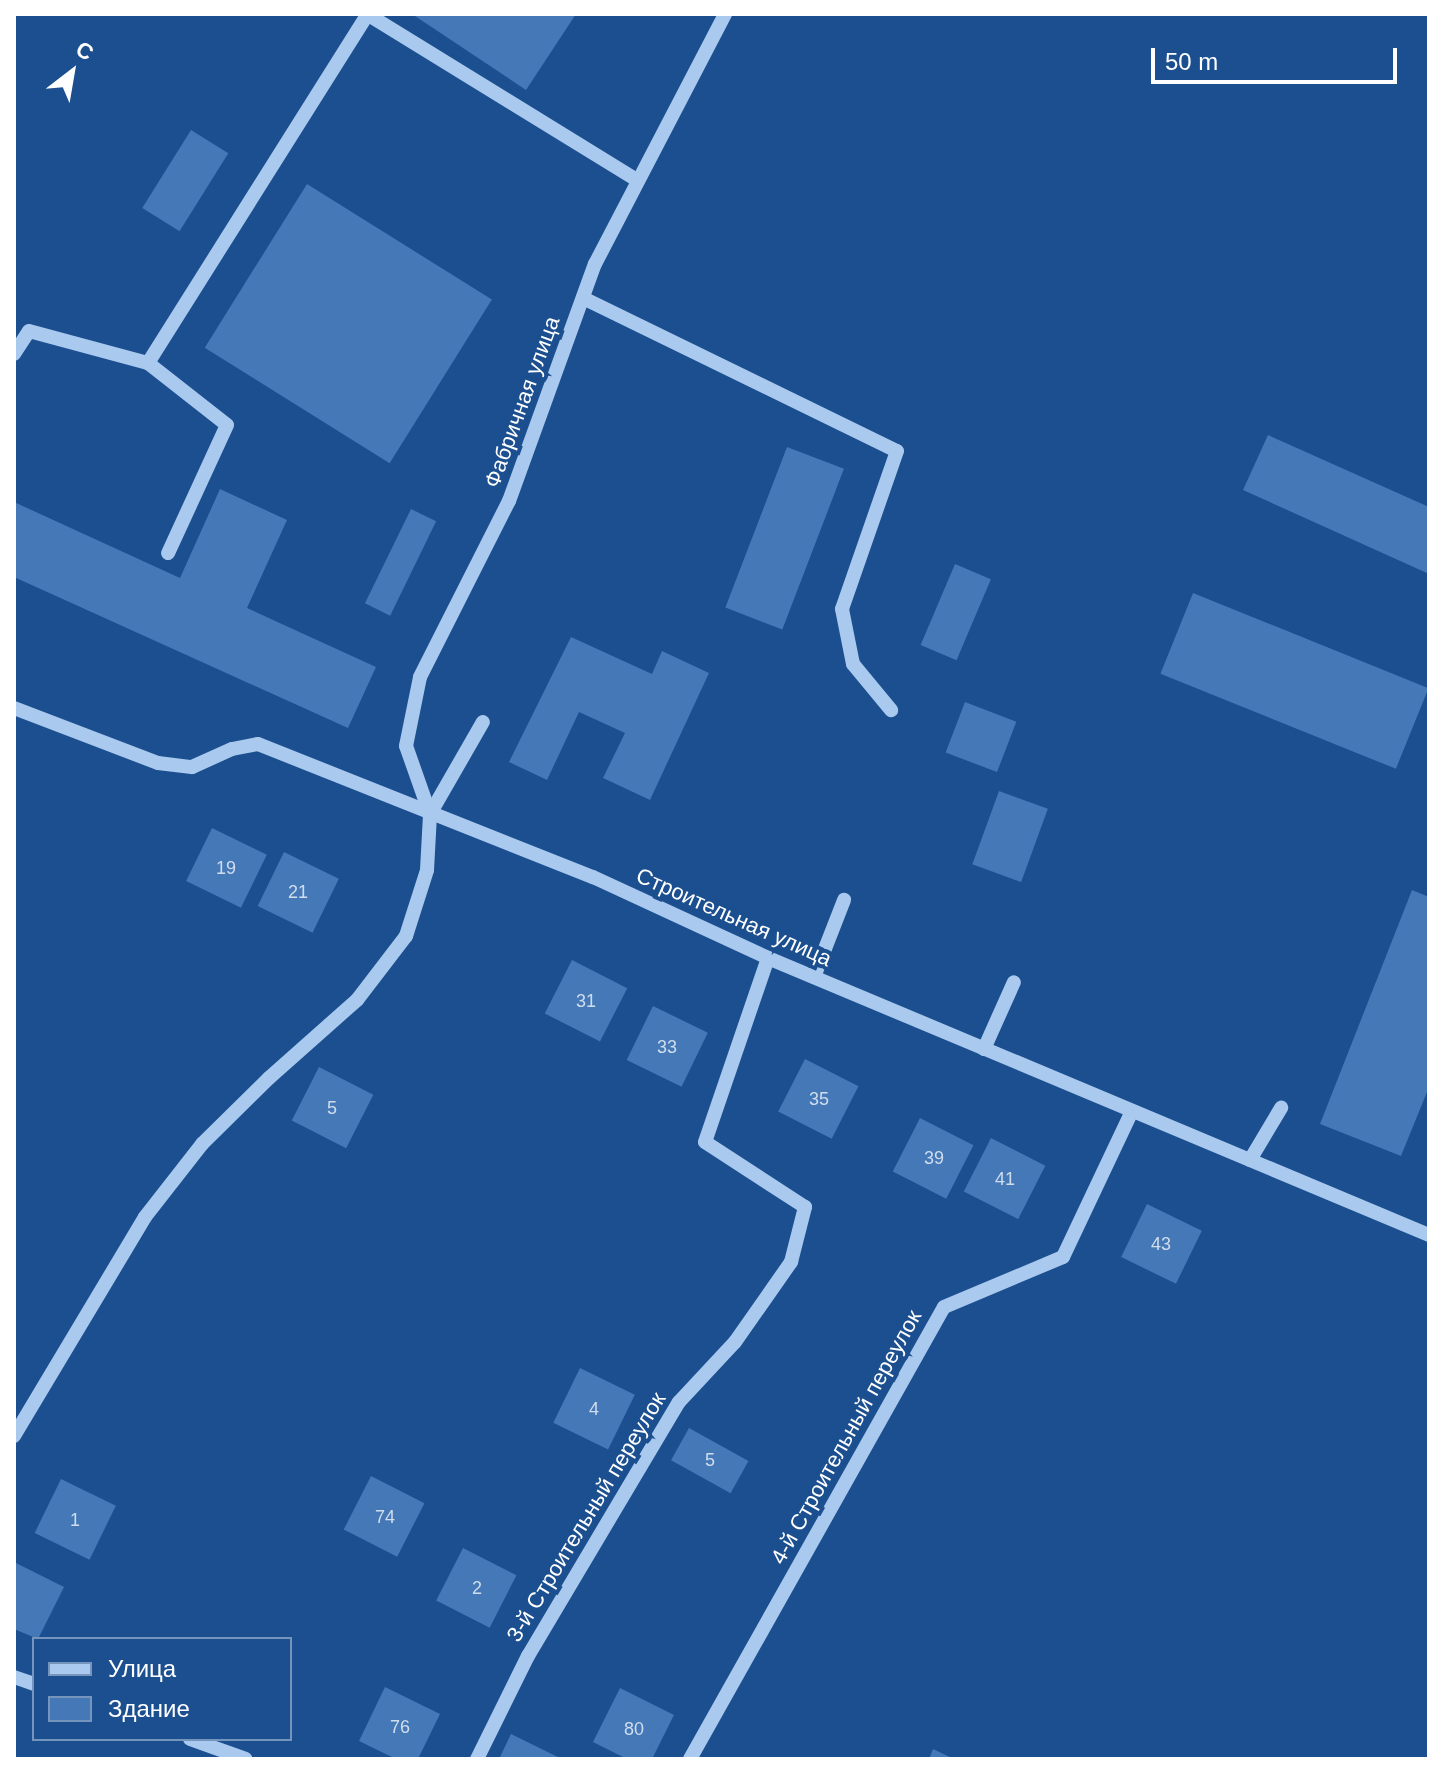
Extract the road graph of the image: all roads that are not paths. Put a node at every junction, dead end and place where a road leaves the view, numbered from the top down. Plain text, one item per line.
1 (367, 14) edge
2 (725, 14) edge
3 (638, 181) junction
4 (583, 298) junction
5 (14, 354) edge
6 (148, 363) junction
7 (168, 553) dead end
8 (14, 708) edge
9 (891, 710) dead end
10 (483, 722) dead end
11 (430, 814) junction
12 (844, 900) dead end
13 (768, 958) junction
14 (814, 977) junction
15 (1014, 982) dead end
16 (984, 1049) junction
17 (1281, 1108) dead end
18 (1132, 1111) junction
19 (1250, 1160) junction
20 (1429, 1235) edge
21 (14, 1436) edge
22 (196, 1741) edge
23 (246, 1759) edge
24 (477, 1759) edge
25 (690, 1759) edge

1 - 3 street
1 - 6 street
2 - 3 street, Фабричная улица
3 - 4 street, Фабричная улица
4 - 9 street
4 - 11 street, Фабричная улица
5 - 6 street
6 - 7 street
8 - 11 street, Строительная улица
10 - 11 street
11 - 13 street, Строительная улица
11 - 21 street
12 - 14 street
13 - 14 street, Строительная улица
13 - 24 street, 3-й Строительный переулок
14 - 16 street, Строительная улица
15 - 16 street
16 - 18 street, Строительная улица
17 - 19 street
18 - 19 street, Строительная улица
18 - 25 street, 4-й Строительный переулок
19 - 20 street, Строительная улица
22 - 23 street

